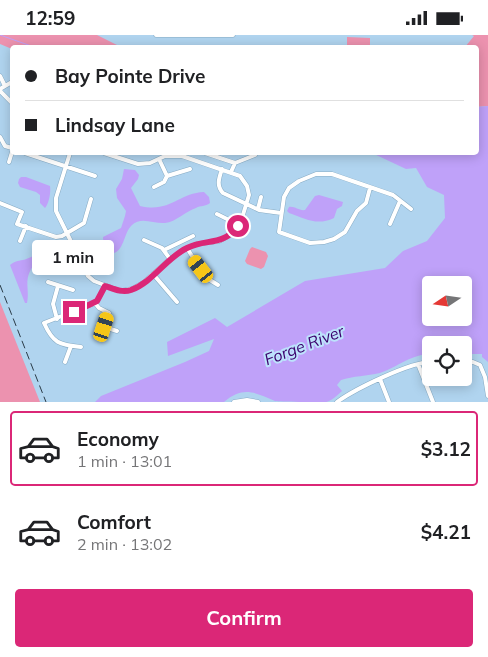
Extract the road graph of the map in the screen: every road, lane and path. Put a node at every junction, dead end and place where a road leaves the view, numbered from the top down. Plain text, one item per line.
1 (156, 35) edge
2 (233, 35) edge
3 (0, 76) edge
4 (10, 83) edge
5 (5, 86) junction
6 (0, 90) edge
7 (10, 101) edge
8 (0, 137) edge
9 (10, 149) edge
10 (11, 155) edge
11 (31, 155) edge
12 (69, 155) edge
13 (110, 155) edge
14 (186, 155) edge
15 (211, 155) edge
16 (255, 155) dead end
17 (160, 159) junction
18 (9, 162) dead end
19 (234, 163) junction
20 (66, 166) junction
21 (190, 169) dead end
22 (222, 169) junction
23 (231, 172) junction
24 (95, 176) dead end
25 (167, 176) junction
26 (154, 187) dead end
27 (370, 188) junction
28 (261, 197) dead end
29 (91, 199) dead end
30 (400, 201) junction
31 (0, 203) edge
32 (247, 204) junction
33 (258, 209) junction
34 (411, 209) dead end
35 (217, 213) dead end
36 (281, 213) junction
37 (390, 224) dead end
38 (239, 225) junction
39 (26, 226) junction
40 (67, 233) junction
41 (193, 236) dead end
42 (144, 240) dead end
43 (20, 241) dead end
44 (187, 248) junction
45 (164, 250) junction
46 (170, 259) junction
47 (153, 274) junction
48 (48, 282) dead end
49 (218, 285) dead end
50 (58, 286) junction
51 (105, 286) junction
52 (73, 290) dead end
53 (177, 302) dead end
54 (94, 303) junction
55 (57, 319) junction
56 (117, 331) dead end
57 (71, 346) junction
58 (81, 347) dead end
59 (65, 362) dead end
60 (472, 363) edge
61 (418, 364) junction
62 (422, 364) edge
63 (380, 379) junction
64 (488, 396) edge
65 (344, 400) edge
66 (234, 402) edge
67 (258, 402) edge
68 (337, 402) edge
69 (389, 402) edge
70 (433, 402) edge

1 - 2 street
3 - 5 street
4 - 5 street
5 - 6 street
6 - 7 street
8 - 9 street
10 - 18 street
11 - 20 street
12 - 20 street
13 - 17 street
14 - 17 street
14 - 22 street
15 - 19 street
16 - 19 street
17 - 25 street
19 - 23 street
20 - 24 street
20 - 40 street
21 - 25 street
22 - 23 street
22 - 32 street
23 - 32 street
25 - 26 street
27 - 30 street
27 - 36 street
27 - 36 street
28 - 33 street
29 - 40 street
30 - 34 street
30 - 37 street
31 - 39 street
32 - 33 street
32 - 38 street
33 - 36 street
35 - 38 street
38 - 44 street
39 - 40 street
39 - 43 street
40 - 51 street
41 - 45 street
42 - 45 street
44 - 46 street
44 - 49 street
45 - 46 street
46 - 47 street
47 - 51 street
47 - 53 street
48 - 50 street
50 - 52 street
50 - 55 street
51 - 54 street
54 - 55 street
54 - 56 street
55 - 57 street
57 - 58 street
57 - 59 street
60 - 64 street
61 - 62 street
61 - 63 street
61 - 70 street
63 - 65 street
63 - 69 street
65 - 68 street
66 - 67 street

